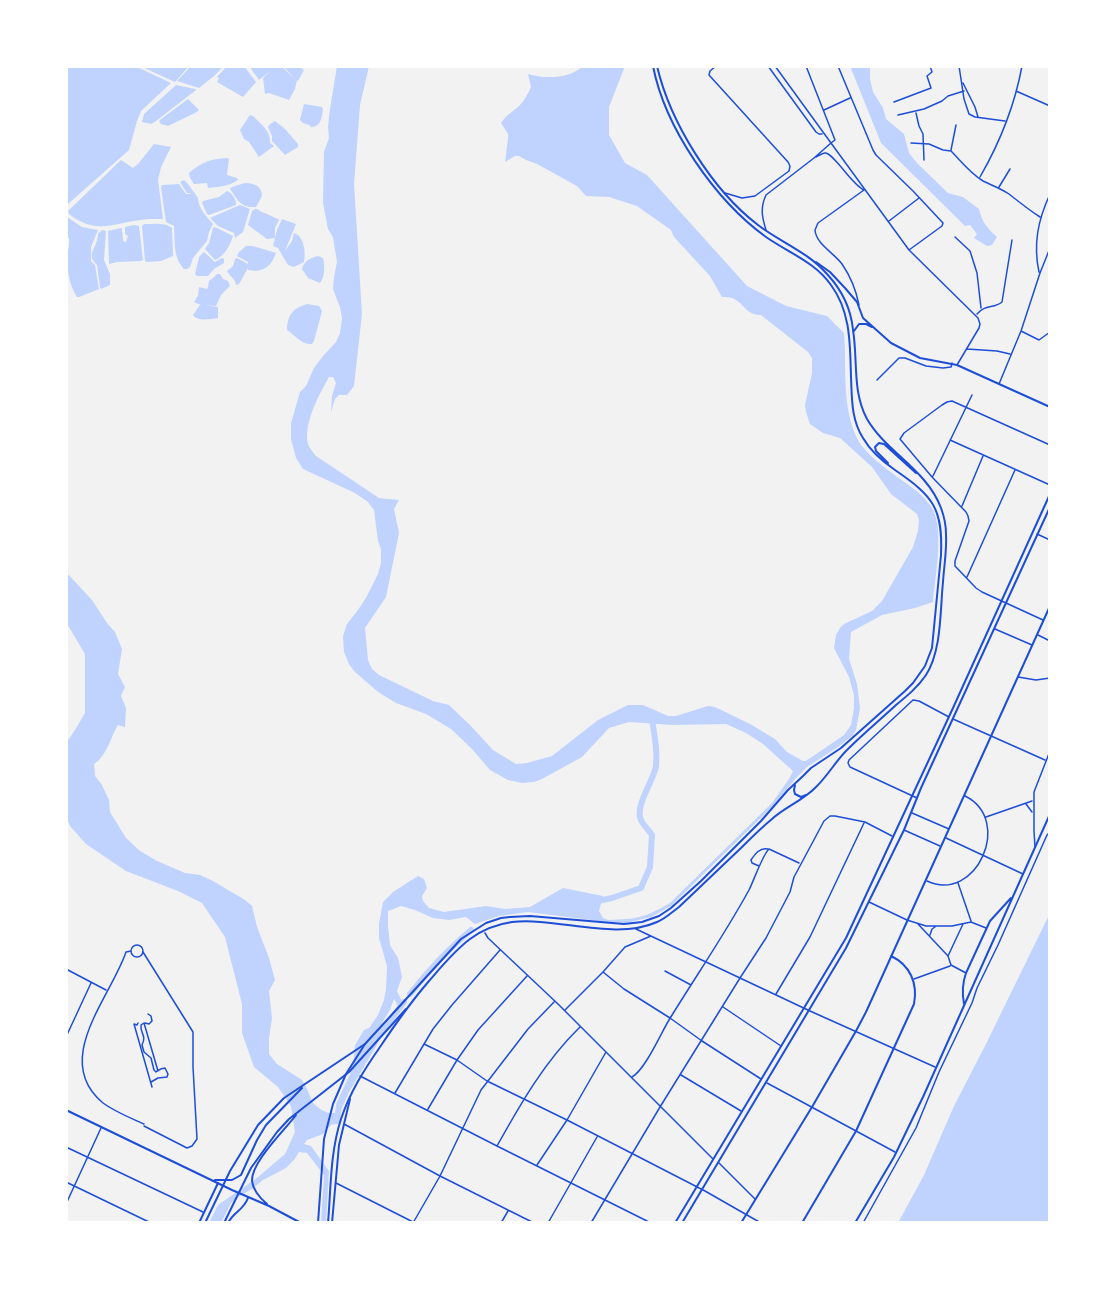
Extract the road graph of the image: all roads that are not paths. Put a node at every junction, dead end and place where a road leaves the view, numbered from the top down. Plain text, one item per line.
1 (653, 66) edge
2 (657, 66) edge
3 (716, 66) edge
4 (768, 66) edge
5 (774, 66) edge
6 (806, 66) edge
7 (838, 66) edge
8 (930, 66) edge
9 (959, 66) edge
10 (1022, 66) edge
11 (962, 82) junction
12 (964, 91) junction
13 (1016, 91) junction
14 (968, 94) junction
15 (964, 96) junction
16 (851, 98) junction
17 (894, 102) dead end
18 (1050, 106) edge
19 (823, 110) junction
20 (916, 112) junction
21 (898, 115) dead end
22 (978, 117) junction
23 (1006, 121) junction
24 (956, 125) dead end
25 (823, 133) junction
26 (831, 143) junction
27 (911, 143) dead end
28 (924, 143) junction
29 (951, 151) junction
30 (814, 158) junction
31 (924, 160) dead end
32 (1010, 169) dead end
33 (980, 178) junction
34 (999, 188) junction
35 (865, 190) junction
36 (725, 193) junction
37 (1050, 194) edge
38 (920, 198) junction
39 (1040, 217) junction
40 (888, 221) junction
41 (767, 232) junction
42 (955, 237) dead end
43 (1012, 240) dead end
44 (1050, 248) edge
45 (909, 250) junction
46 (806, 256) junction
47 (1040, 273) junction
48 (860, 308) junction
49 (981, 308) junction
50 (976, 315) junction
51 (874, 329) junction
52 (854, 331) junction
53 (1021, 331) junction
54 (1050, 332) edge
55 (967, 349) junction
56 (1011, 354) junction
57 (952, 363) junction
58 (957, 365) junction
59 (877, 380) dead end
60 (999, 384) junction
61 (972, 395) dead end
62 (965, 407) junction
63 (1050, 407) edge
64 (950, 440) junction
65 (1050, 446) edge
66 (983, 456) junction
67 (896, 470) junction
68 (1015, 471) junction
69 (932, 477) junction
70 (925, 481) junction
71 (1050, 485) edge
72 (1050, 494) edge
73 (962, 507) junction
74 (1050, 507) edge
75 (1037, 534) junction
76 (1050, 540) edge
77 (967, 578) junction
78 (1001, 601) junction
79 (1006, 603) junction
80 (1050, 606) edge
81 (1044, 620) junction
82 (994, 629) junction
83 (1038, 635) junction
84 (1050, 641) edge
85 (1032, 646) junction
86 (1018, 677) junction
87 (1050, 679) edge
88 (948, 717) junction
89 (953, 719) junction
90 (991, 736) junction
91 (1050, 751) edge
92 (1045, 760) junction
93 (796, 782) junction
94 (808, 795) junction
95 (912, 795) junction
96 (965, 796) junction
97 (917, 798) junction
98 (1033, 801) junction
99 (1025, 803) junction
100 (911, 813) junction
101 (1050, 814) edge
102 (1033, 815) junction
103 (986, 817) junction
104 (856, 820) junction
105 (865, 822) junction
106 (859, 826) junction
107 (949, 829) junction
108 (903, 830) junction
109 (1050, 832) edge
110 (893, 836) junction
111 (945, 838) junction
112 (941, 846) junction
113 (1035, 848) junction
114 (769, 849) junction
115 (983, 855) junction
116 (801, 864) junction
117 (760, 868) junction
118 (1023, 874) junction
119 (926, 880) junction
120 (957, 883) junction
121 (1014, 896) junction
122 (870, 902) junction
123 (907, 920) junction
124 (971, 922) junction
125 (917, 924) junction
126 (963, 924) junction
127 (936, 927) junction
128 (987, 928) junction
129 (636, 929) junction
130 (484, 931) junction
131 (650, 935) junction
132 (930, 936) junction
133 (501, 950) junction
134 (131, 951) junction
135 (143, 952) junction
136 (891, 956) junction
137 (948, 956) junction
138 (706, 961) junction
139 (951, 965) junction
140 (66, 969) edge
141 (665, 971) dead end
142 (603, 972) junction
143 (966, 973) junction
144 (527, 975) junction
145 (740, 978) junction
146 (914, 980) junction
147 (91, 983) junction
148 (691, 985) junction
149 (107, 990) junction
150 (776, 994) junction
151 (555, 1001) junction
152 (964, 1004) junction
153 (722, 1007) junction
154 (804, 1008) junction
155 (406, 1009) junction
156 (564, 1010) junction
157 (810, 1011) junction
158 (148, 1014) dead end
159 (670, 1018) junction
160 (138, 1023) dead end
161 (144, 1023) junction
162 (580, 1027) junction
163 (856, 1031) junction
164 (66, 1037) edge
165 (702, 1041) junction
166 (365, 1044) junction
167 (424, 1044) junction
168 (781, 1046) junction
169 (894, 1048) junction
170 (142, 1050) junction
171 (606, 1052) junction
172 (457, 1060) junction
173 (936, 1067) junction
174 (158, 1071) junction
175 (681, 1074) junction
176 (360, 1076) junction
177 (634, 1078) junction
178 (761, 1080) junction
179 (487, 1081) junction
180 (151, 1082) junction
181 (767, 1082) junction
182 (304, 1086) junction
183 (152, 1087) dead end
184 (352, 1092) junction
185 (395, 1093) junction
186 (524, 1098) junction
187 (660, 1107) junction
188 (812, 1107) junction
189 (66, 1110) edge
190 (428, 1110) junction
191 (297, 1112) junction
192 (742, 1112) junction
193 (567, 1120) junction
194 (343, 1124) junction
195 (102, 1128) junction
196 (462, 1128) junction
197 (856, 1131) junction
198 (597, 1136) junction
199 (497, 1146) junction
200 (66, 1147) edge
201 (896, 1153) junction
202 (632, 1154) junction
203 (88, 1158) junction
204 (714, 1160) junction
205 (718, 1162) junction
206 (537, 1166) junction
207 (440, 1176) junction
208 (211, 1180) junction
209 (66, 1182) edge
210 (335, 1183) junction
211 (570, 1183) junction
212 (218, 1184) junction
213 (74, 1186) junction
214 (697, 1187) junction
215 (702, 1190) junction
216 (247, 1197) junction
217 (755, 1199) junction
218 (605, 1200) junction
219 (66, 1204) edge
220 (269, 1206) junction
221 (508, 1211) junction
222 (204, 1212) junction
223 (747, 1214) junction
224 (151, 1223) edge
225 (199, 1223) edge
226 (205, 1223) edge
227 (226, 1223) edge
228 (301, 1223) edge
229 (318, 1223) edge
230 (330, 1223) edge
231 (414, 1223) edge
232 (501, 1223) edge
233 (534, 1223) edge
234 (548, 1223) edge
235 (591, 1223) edge
236 (651, 1223) edge
237 (675, 1223) edge
238 (682, 1223) edge
239 (741, 1223) edge
240 (761, 1223) edge
241 (802, 1223) edge
242 (855, 1223) edge
243 (863, 1223) edge

1 - 67 main road
2 - 36 main road
3 - 36 street
4 - 25 street
5 - 25 street
6 - 19 street
7 - 16 street
8 - 17 street
9 - 11 street
10 - 13 street
11 - 12 street
11 - 14 street
12 - 15 street
12 - 20 street
13 - 18 street
13 - 23 street
14 - 15 street
14 - 22 street
15 - 22 street
16 - 19 street
16 - 38 street
19 - 26 street
20 - 21 street
20 - 28 street
22 - 23 street
23 - 33 street
24 - 29 street
25 - 26 street
26 - 30 street
26 - 35 street
27 - 28 street
28 - 29 street
28 - 31 street
29 - 33 street
30 - 35 street
30 - 41 street
32 - 34 street
33 - 34 street
34 - 39 street
35 - 40 street
35 - 48 street
36 - 41 main road
37 - 39 street
38 - 40 street
38 - 45 street
39 - 47 street
40 - 45 street
41 - 46 main road
42 - 49 street
43 - 49 street
44 - 47 street
45 - 50 street
46 - 48 main road
46 - 52 main road
47 - 53 street
48 - 51 main road
49 - 50 street
50 - 55 street
51 - 52 main road
51 - 57 main road
52 - 70 main road
53 - 54 street
53 - 56 street
55 - 56 street
55 - 58 street
56 - 60 street
57 - 58 main road
57 - 59 street
58 - 60 main road
60 - 63 main road
61 - 62 street
62 - 64 street
62 - 65 street
62 - 69 street
64 - 66 street
64 - 69 street
66 - 68 street
66 - 73 street
67 - 70 main road
67 - 93 main road
68 - 71 street
68 - 77 street
69 - 73 street
70 - 94 main road
72 - 78 main road
73 - 77 street
74 - 75 main road
75 - 76 street
75 - 79 main road
77 - 78 street
78 - 79 street
78 - 88 main road
79 - 81 street
79 - 82 main road
80 - 81 main road
81 - 83 main road
82 - 85 street
82 - 89 main road
83 - 84 street
83 - 85 main road
85 - 86 main road
86 - 87 street
86 - 90 main road
88 - 89 street
88 - 95 main road
88 - 95 street
89 - 90 street
89 - 97 main road
90 - 92 street
90 - 96 main road
91 - 92 street
92 - 98 street
93 - 94 main road
93 - 166 main road
94 - 129 main road
95 - 97 street
95 - 110 main road
96 - 103 street
96 - 107 main road
97 - 100 main road
98 - 99 street
98 - 102 street
99 - 102 street
99 - 103 street
100 - 107 street
100 - 108 main road
101 - 113 main road
102 - 113 street
103 - 115 street
104 - 105 street
104 - 106 street
104 - 116 street
105 - 106 street
105 - 110 street
106 - 150 street
107 - 111 main road
108 - 112 street
108 - 122 main road
109 - 243 street
110 - 154 main road
111 - 112 main road
111 - 115 street
112 - 119 main road
113 - 118 main road
114 - 116 street
114 - 117 street
114 - 117 street
115 - 118 street
115 - 120 street
116 - 145 street
117 - 138 street
118 - 121 main road
119 - 120 street
119 - 123 main road
120 - 124 street
121 - 128 main road
121 - 152 main road
122 - 123 street
122 - 157 main road
123 - 125 street
123 - 136 main road
124 - 126 street
124 - 128 street
125 - 127 street
125 - 132 street
126 - 127 street
126 - 137 street
127 - 132 street
128 - 143 main road
129 - 130 main road
129 - 131 street
130 - 133 street
130 - 155 main road
131 - 138 street
131 - 142 street
132 - 137 street
133 - 144 street
133 - 167 street
134 - 135 street
134 - 135 street
134 - 149 street
135 - 149 street
136 - 146 main road
136 - 163 main road
137 - 139 street
138 - 145 street
138 - 148 street
139 - 143 street
139 - 146 street
140 - 147 street
141 - 148 street
142 - 156 street
142 - 159 street
143 - 152 main road
144 - 151 street
144 - 172 street
145 - 150 street
145 - 153 street
146 - 169 main road
147 - 149 street
147 - 164 street
148 - 159 street
150 - 154 street
151 - 156 street
151 - 179 street
152 - 173 main road
153 - 165 street
153 - 168 street
154 - 157 street
154 - 168 main road
155 - 176 main road
155 - 191 main road
156 - 162 street
157 - 163 street
157 - 181 main road
158 - 161 street
159 - 165 street
159 - 177 street
160 - 170 street
161 - 170 street
161 - 174 street
162 - 171 street
162 - 186 street
163 - 169 street
163 - 188 main road
165 - 175 street
165 - 178 street
166 - 182 main road
166 - 229 main road
167 - 172 street
167 - 185 street
168 - 178 main road
169 - 173 street
169 - 197 main road
170 - 174 street
170 - 180 street
171 - 177 street
171 - 193 street
172 - 179 street
172 - 190 street
173 - 201 main road
174 - 180 street
175 - 187 street
175 - 192 street
176 - 184 main road
176 - 185 street
177 - 187 street
178 - 192 main road
179 - 186 street
179 - 196 street
180 - 183 street
181 - 188 street
181 - 205 main road
182 - 208 main road
182 - 226 main road
184 - 194 main road
184 - 230 main road
185 - 190 street
186 - 193 street
186 - 199 street
187 - 202 street
187 - 204 street
188 - 197 street
188 - 217 main road
189 - 195 main road
190 - 196 street
191 - 220 main road
191 - 227 main road
192 - 204 main road
193 - 198 street
193 - 206 street
194 - 207 street
194 - 210 main road
195 - 203 street
195 - 208 main road
196 - 199 street
196 - 207 street
197 - 201 street
197 - 241 main road
198 - 202 street
198 - 211 street
199 - 206 street
200 - 203 street
201 - 242 main road
202 - 214 street
202 - 218 street
203 - 213 street
203 - 222 street
204 - 214 main road
205 - 215 main road
205 - 217 street
206 - 211 street
207 - 221 street
207 - 231 street
208 - 212 main road
209 - 213 street
210 - 230 main road
210 - 231 street
211 - 218 street
211 - 234 street
212 - 216 main road
212 - 222 main road
213 - 219 street
213 - 224 street
214 - 215 street
214 - 237 main road
215 - 223 street
215 - 238 main road
216 - 220 main road
216 - 227 main road
217 - 223 main road
218 - 235 street
218 - 236 street
220 - 228 main road
221 - 232 street
221 - 233 street
222 - 225 main road
223 - 239 main road
223 - 240 street

